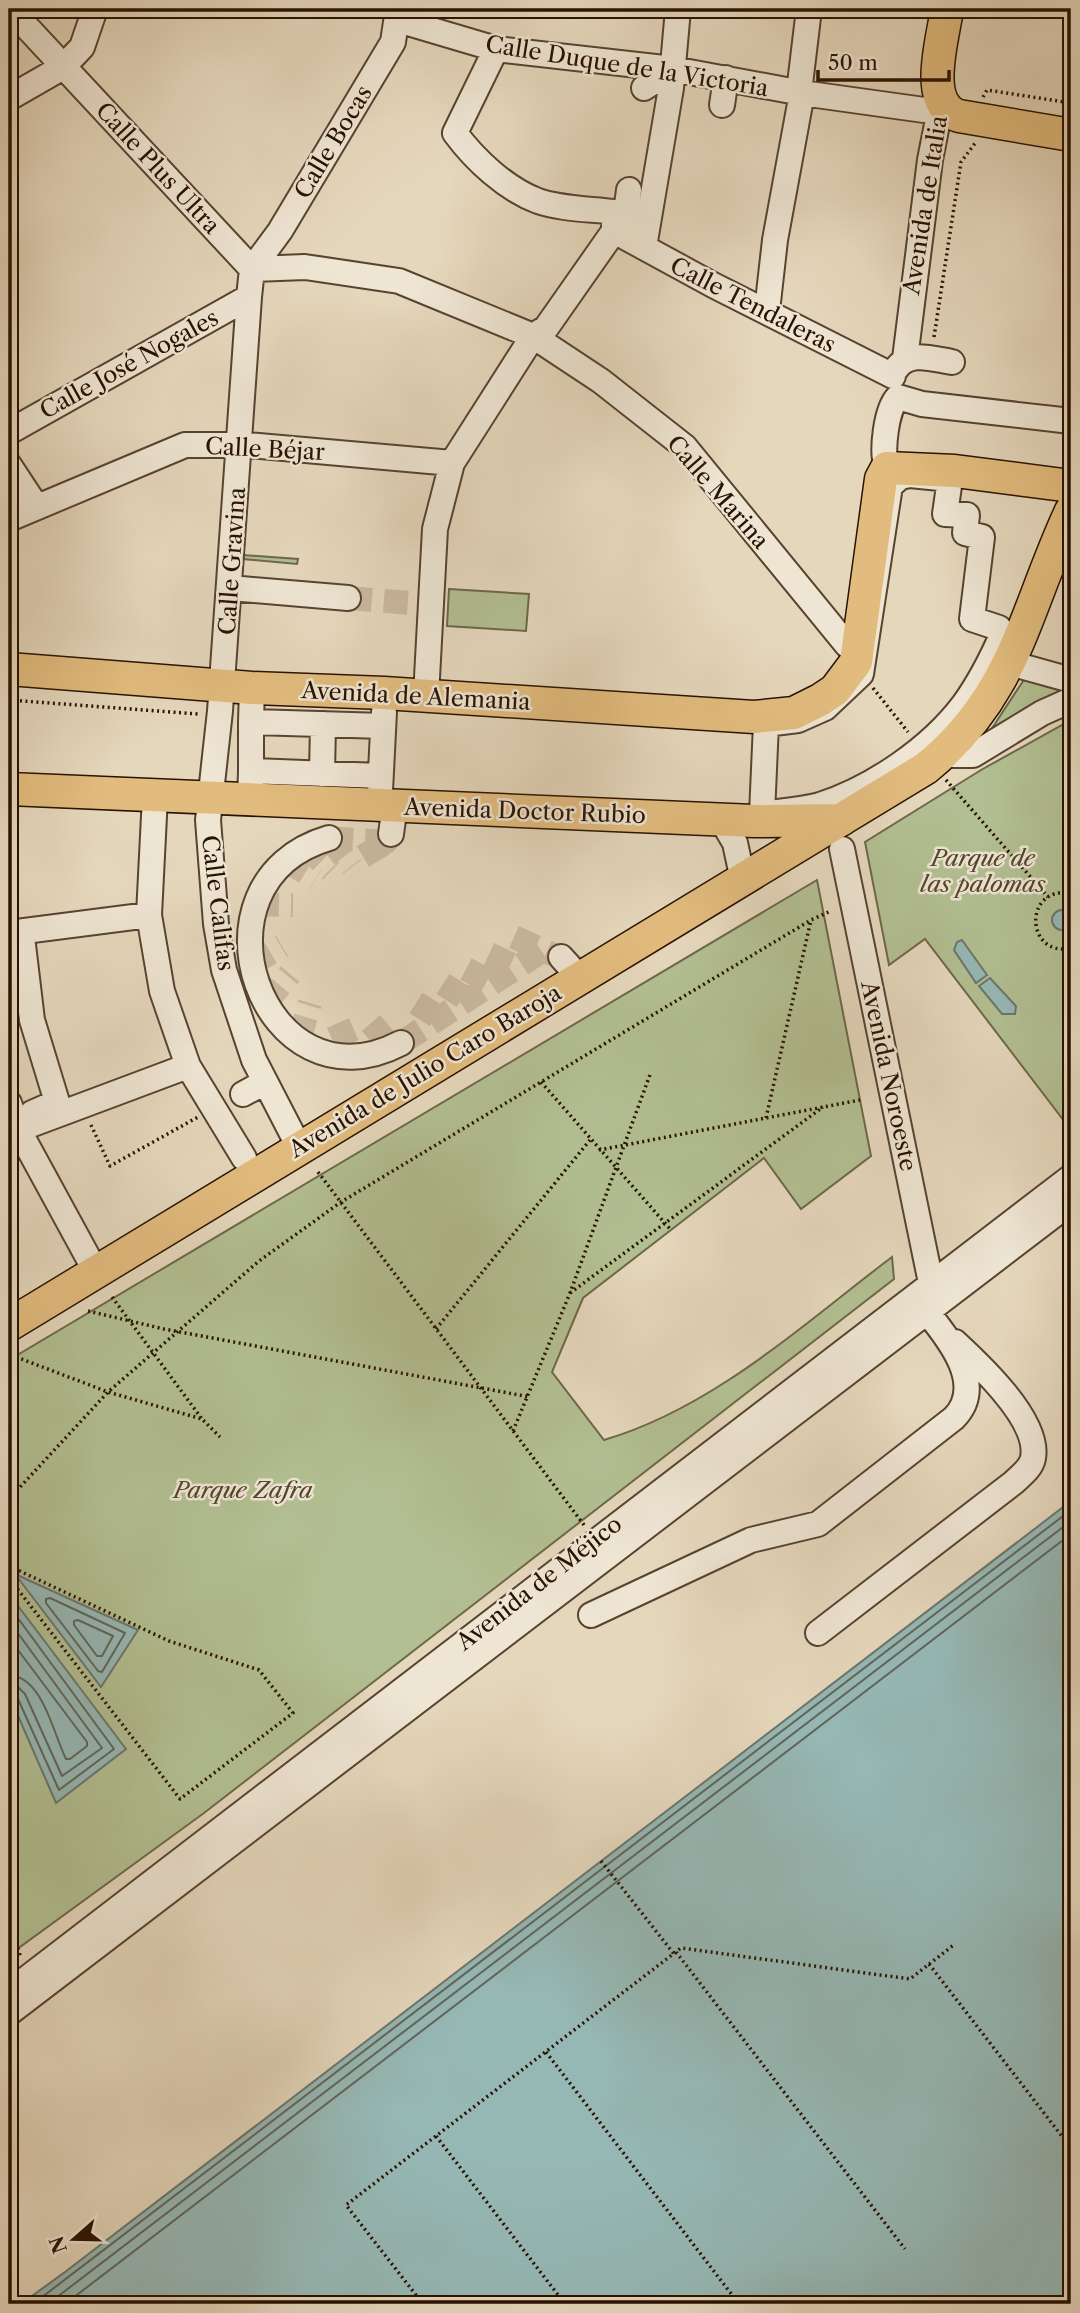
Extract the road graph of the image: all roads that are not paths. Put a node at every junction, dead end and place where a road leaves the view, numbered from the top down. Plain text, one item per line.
1 (10, 9) edge
2 (95, 9) edge
3 (678, 9) edge
4 (809, 9) edge
5 (947, 9) edge
6 (398, 14) edge
7 (496, 49) junction
8 (665, 60) junction
9 (63, 67) junction
10 (726, 78) junction
11 (644, 88) dead end
12 (802, 93) junction
13 (9, 98) edge
14 (941, 104) junction
15 (722, 105) dead end
16 (1071, 135) edge
17 (629, 190) dead end
18 (614, 231) junction
19 (644, 247) junction
20 (252, 269) junction
21 (249, 297) junction
22 (767, 311) junction
23 (533, 336) junction
24 (942, 356) road end
25 (899, 377) junction
26 (1071, 421) edge
27 (9, 432) edge
28 (241, 444) junction
29 (452, 463) junction
30 (9, 465) edge
31 (887, 468) junction
32 (1071, 486) edge
33 (36, 506) junction
34 (1071, 511) edge
35 (9, 519) edge
36 (1071, 535) edge
37 (1048, 568) junction
38 (230, 588) junction
39 (348, 598) tunnel mouth
40 (847, 645) dead end
41 (1010, 663) junction
42 (9, 669) edge
43 (1071, 680) edge
44 (237, 687) junction
45 (384, 693) junction
46 (426, 696) junction
47 (820, 700) joint
48 (1071, 700) edge
49 (251, 722) junction
50 (323, 724) junction
51 (383, 726) junction
52 (935, 760) junction
53 (323, 774) junction
54 (251, 786) junction
55 (9, 789) edge
56 (155, 796) junction
57 (209, 798) junction
58 (386, 805) junction
59 (721, 820) junction
60 (842, 834) junction
61 (329, 838) dead end
62 (743, 880) junction
63 (149, 915) junction
64 (9, 933) edge
65 (9, 947) edge
66 (401, 1043) tunnel mouth
67 (187, 1066) junction
68 (12, 1122) edge
69 (244, 1158) dead end
70 (308, 1160) junction
71 (1071, 1177) edge
72 (1071, 1202) edge
73 (104, 1284) junction
74 (934, 1298) junction
75 (945, 1334) junction
76 (10, 1340) edge
77 (591, 1615) dead end
78 (818, 1633) dead end
79 (15, 1980) edge
80 (9, 2013) edge

1 - 9 street, Calle Plus Ultra
2 - 9 street
3 - 8 street
4 - 12 street
5 - 14 main road, Avenida de Italia
6 - 7 street, Calle Duque de la Victoria
6 - 20 street, Calle Bocas
7 - 8 street, Calle Duque de la Victoria
7 - 18 street
8 - 10 street, Calle Duque de la Victoria
8 - 11 street
8 - 19 street
9 - 13 street
9 - 20 street, Calle Plus Ultra
10 - 12 street, Calle Duque de la Victoria
10 - 15 street
12 - 14 street, Calle Duque de la Victoria
12 - 22 street
14 - 16 main road
14 - 25 street, Avenida de Italia
17 - 19 street
18 - 19 street, Calle Tendaleras
18 - 23 street
19 - 22 street, Calle Tendaleras
20 - 21 street, Calle Gravina
20 - 23 street, Calle Marina
21 - 27 street, Calle José Nogales
21 - 28 street, Calle Gravina
22 - 25 street, Calle Tendaleras
23 - 29 street
23 - 40 street, Calle Marina
24 - 25 street
25 - 26 street
25 - 31 street, Avenida de Italia
28 - 29 street, Calle Béjar
28 - 33 street, Calle Béjar
28 - 38 street, Calle Gravina
29 - 46 street
30 - 33 street
31 - 32 main road
31 - 47 main road, Avenida de Italia
33 - 35 street, Calle Béjar
34 - 37 main road
36 - 37 main road
37 - 41 main road, Avenida de Julio Caro Baroja
38 - 39 street
38 - 44 street, Calle Gravina
41 - 43 street
41 - 52 main road, Avenida de Julio Caro Baroja
42 - 44 main road, Avenida de Alemania
44 - 45 main road, Avenida de Alemania
44 - 49 street
44 - 57 street, Calle Califas
45 - 46 main road, Avenida de Alemania
45 - 51 street
46 - 47 main road, Avenida de Alemania
48 - 52 street
49 - 50 street
49 - 54 street
50 - 51 street
50 - 53 street
51 - 58 street
52 - 52 street
52 - 60 main road, Avenida de Julio Caro Baroja
53 - 54 street
53 - 58 street
54 - 57 main road, Avenida Doctor Rubio
54 - 58 main road, Avenida Doctor Rubio
55 - 56 main road, Avenida Doctor Rubio
56 - 57 main road, Avenida Doctor Rubio
56 - 63 street
57 - 70 street, Calle Califas
58 - 59 main road, Avenida Doctor Rubio
59 - 60 main road, Avenida Doctor Rubio
59 - 62 street
60 - 62 main road, Avenida de Julio Caro Baroja
60 - 74 street, Avenida Noroeste
61 - 66 street
62 - 70 main road, Avenida de Julio Caro Baroja
63 - 64 street
63 - 67 street
65 - 68 street
67 - 68 street
67 - 69 street
68 - 73 street
70 - 73 main road, Avenida de Julio Caro Baroja
71 - 74 street, Avenida de Méjico
72 - 74 street, Avenida de Méjico
73 - 76 main road, Avenida de Julio Caro Baroja
74 - 75 street
74 - 79 street, Avenida de Méjico
74 - 80 street, Avenida de Méjico
75 - 77 street
75 - 78 street

